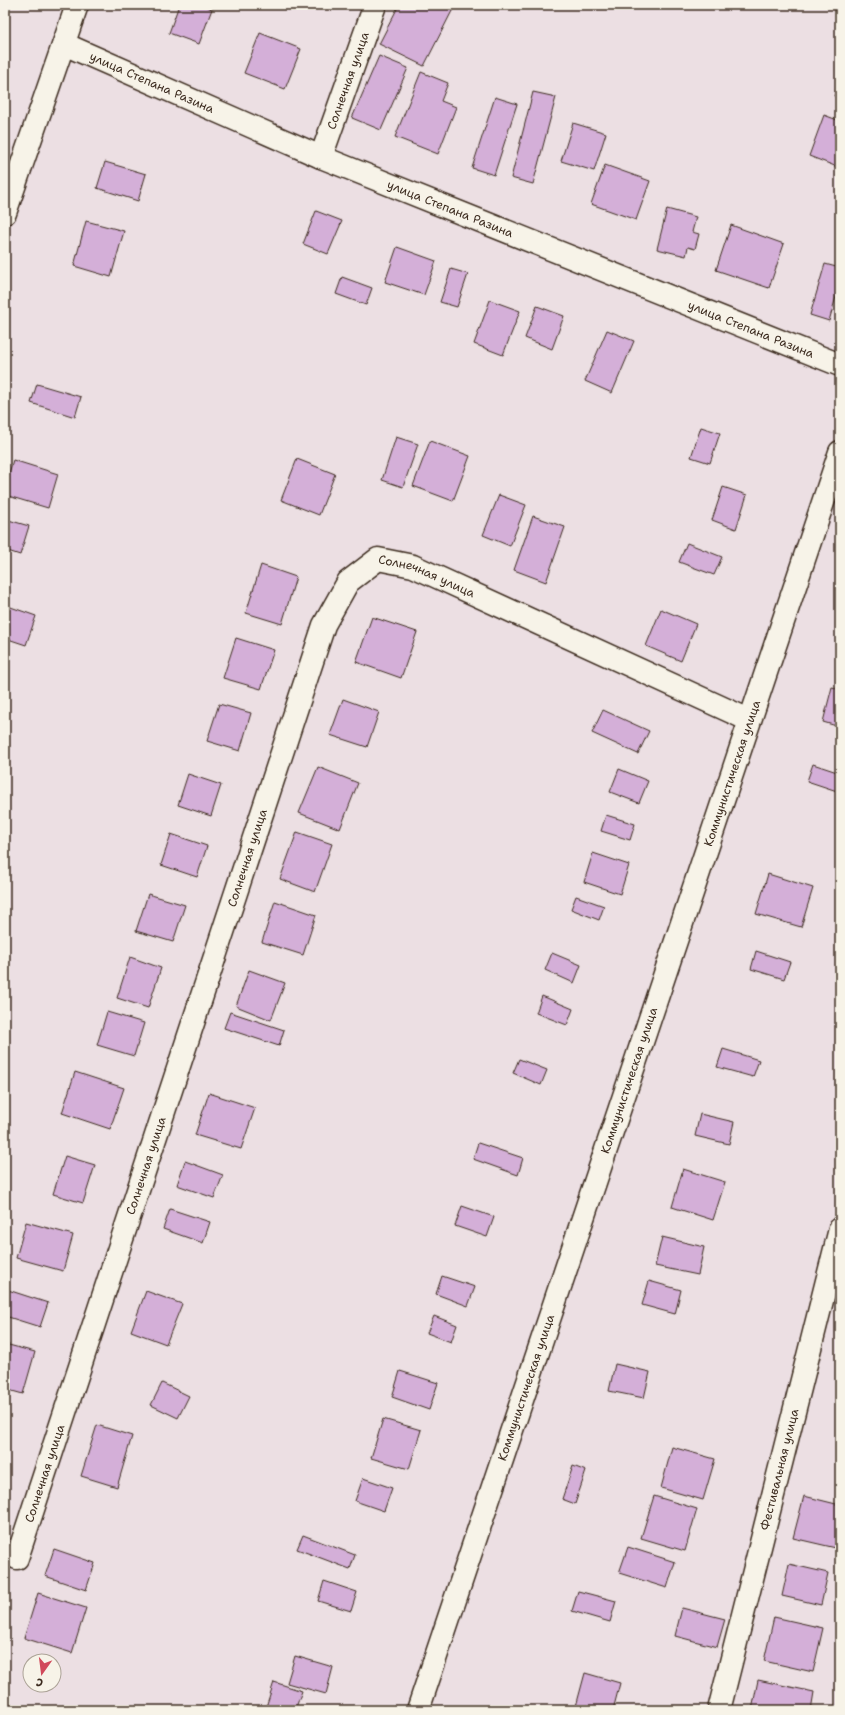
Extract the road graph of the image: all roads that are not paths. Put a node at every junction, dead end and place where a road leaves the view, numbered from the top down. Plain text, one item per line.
1 (77, 5) edge
2 (375, 5) edge
3 (64, 44) junction
4 (321, 157) junction
5 (5, 213) edge
6 (840, 364) edge
7 (840, 452) edge
8 (749, 720) junction
9 (840, 1229) edge
10 (17, 1558) dead end
11 (418, 1710) edge
12 (719, 1710) edge

1 - 3 street
2 - 4 street, Солнечная улица
3 - 4 street, улица Степана Разина
3 - 5 street
4 - 6 street, улица Степана Разина
7 - 8 street, Коммунистическая улица
8 - 10 street, Солнечная улица
8 - 11 street, Коммунистическая улица
9 - 12 street, Фестивальная улица

